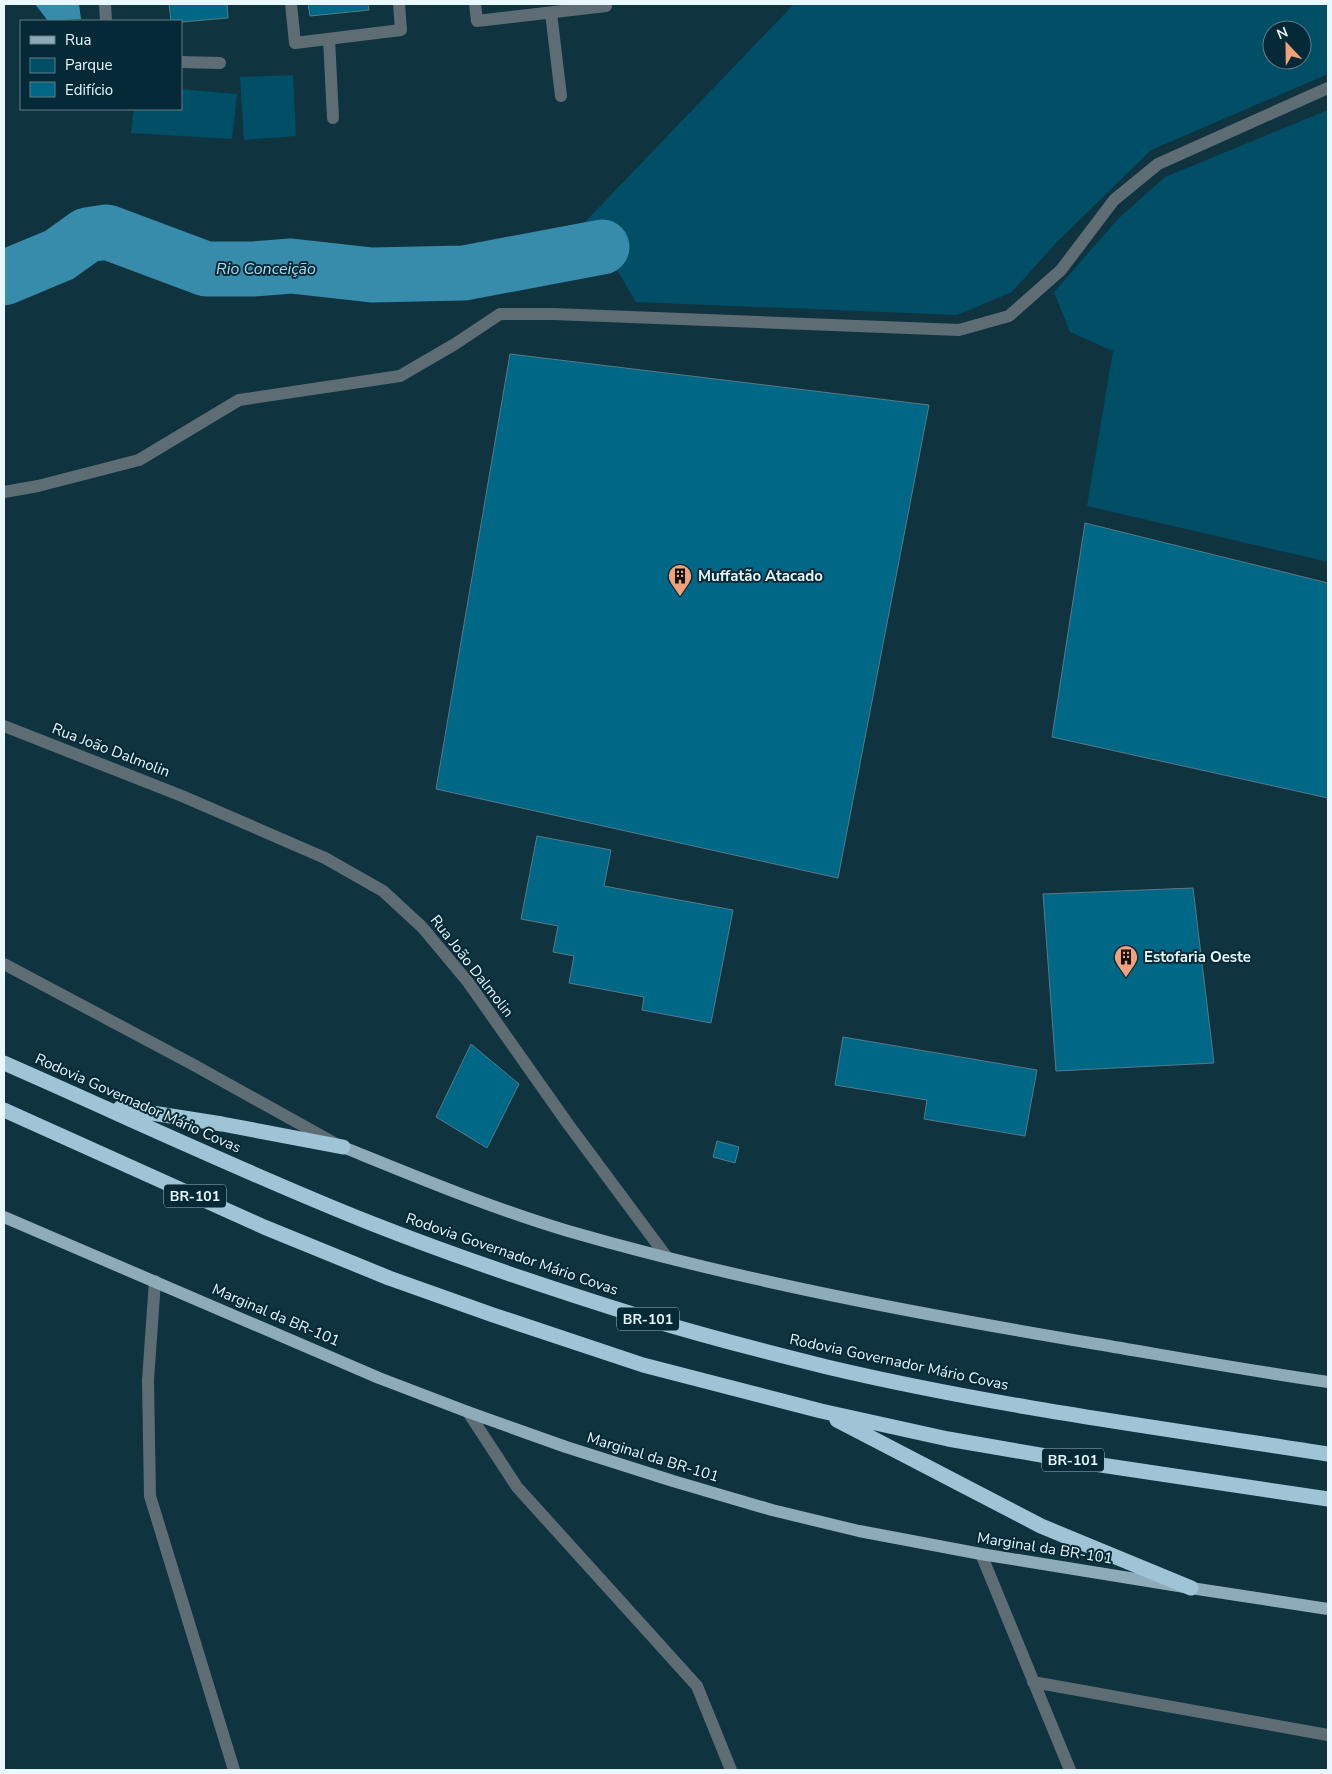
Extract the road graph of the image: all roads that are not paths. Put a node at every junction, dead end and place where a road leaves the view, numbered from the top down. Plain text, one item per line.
1 (105, 4) edge
2 (291, 4) edge
3 (400, 4) edge
4 (475, 4) edge
5 (605, 4) edge
6 (551, 13) junction
7 (106, 20) edge
8 (329, 39) junction
9 (182, 62) edge
10 (220, 63) dead end
11 (1328, 88) edge
12 (561, 96) dead end
13 (333, 118) dead end
14 (4, 492) edge
15 (4, 726) edge
16 (4, 964) edge
17 (4, 1062) edge
18 (97, 1104) junction
19 (4, 1110) edge
20 (343, 1147) junction
21 (4, 1217) edge
22 (666, 1256) junction
23 (155, 1281) junction
24 (1328, 1382) edge
25 (820, 1411) junction
26 (468, 1412) junction
27 (1328, 1454) edge
28 (1328, 1499) edge
29 (981, 1554) junction
30 (1192, 1588) junction
31 (1328, 1608) edge
32 (1033, 1682) junction
33 (1328, 1735) edge
34 (234, 1770) edge
35 (731, 1770) edge
36 (1070, 1770) edge

1 - 7 street
2 - 8 street
3 - 8 street
4 - 6 street
5 - 6 street
6 - 12 street
8 - 13 street
9 - 10 street
11 - 14 street
15 - 22 street, Rua João Dalmolin
16 - 20 street
17 - 18 highway, Rodovia Governador Mário Covas / BR-101
18 - 20 highway
18 - 27 highway, Rodovia Governador Mário Covas / BR-101
19 - 25 highway, BR-101
20 - 22 main road
21 - 23 main road, Marginal da BR-101
22 - 24 main road
23 - 26 main road, Marginal da BR-101
23 - 34 street
25 - 28 highway, BR-101
25 - 30 highway
26 - 29 main road, Marginal da BR-101
26 - 35 street
29 - 30 main road, Marginal da BR-101
29 - 32 street
30 - 31 main road, Marginal da BR-101
32 - 33 street
32 - 36 street

